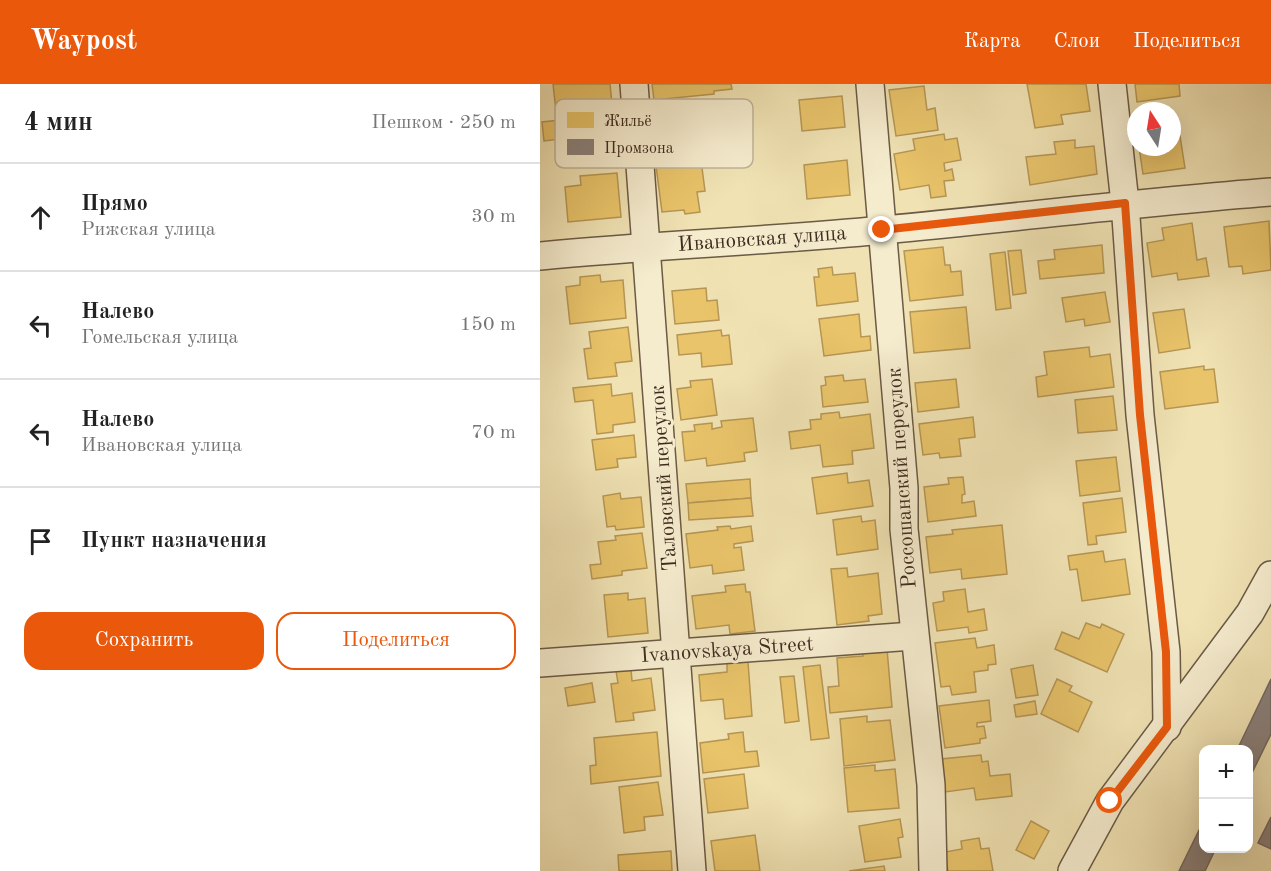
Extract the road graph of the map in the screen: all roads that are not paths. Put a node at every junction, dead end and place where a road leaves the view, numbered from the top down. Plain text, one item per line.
1 (634, 84) edge
2 (870, 84) edge
3 (1112, 84) edge
4 (635, 99) edge
5 (640, 168) edge
6 (1271, 192) edge
7 (1125, 203) junction
8 (882, 230) junction
9 (646, 246) junction
10 (540, 256) edge
11 (1271, 575) edge
12 (913, 636) junction
13 (676, 652) junction
14 (540, 663) edge
15 (1167, 727) junction
16 (692, 871) edge
17 (933, 871) edge
18 (1072, 871) edge

1 - 4 street, Таловский переулок
2 - 8 street, Россошанский переулок
3 - 7 street
5 - 9 street, Таловский переулок
6 - 7 street, Ивановская улица
7 - 8 street, Ивановская улица
7 - 15 street
8 - 9 street, Ивановская улица
8 - 12 street, Россошанский переулок
9 - 10 street, Ивановская улица
9 - 13 street, Таловский переулок
11 - 15 street
12 - 13 street, Ivanovskaya Street
12 - 17 street, Россошанский переулок
13 - 14 street, Ivanovskaya Street
13 - 16 street, Таловский переулок
15 - 18 street

